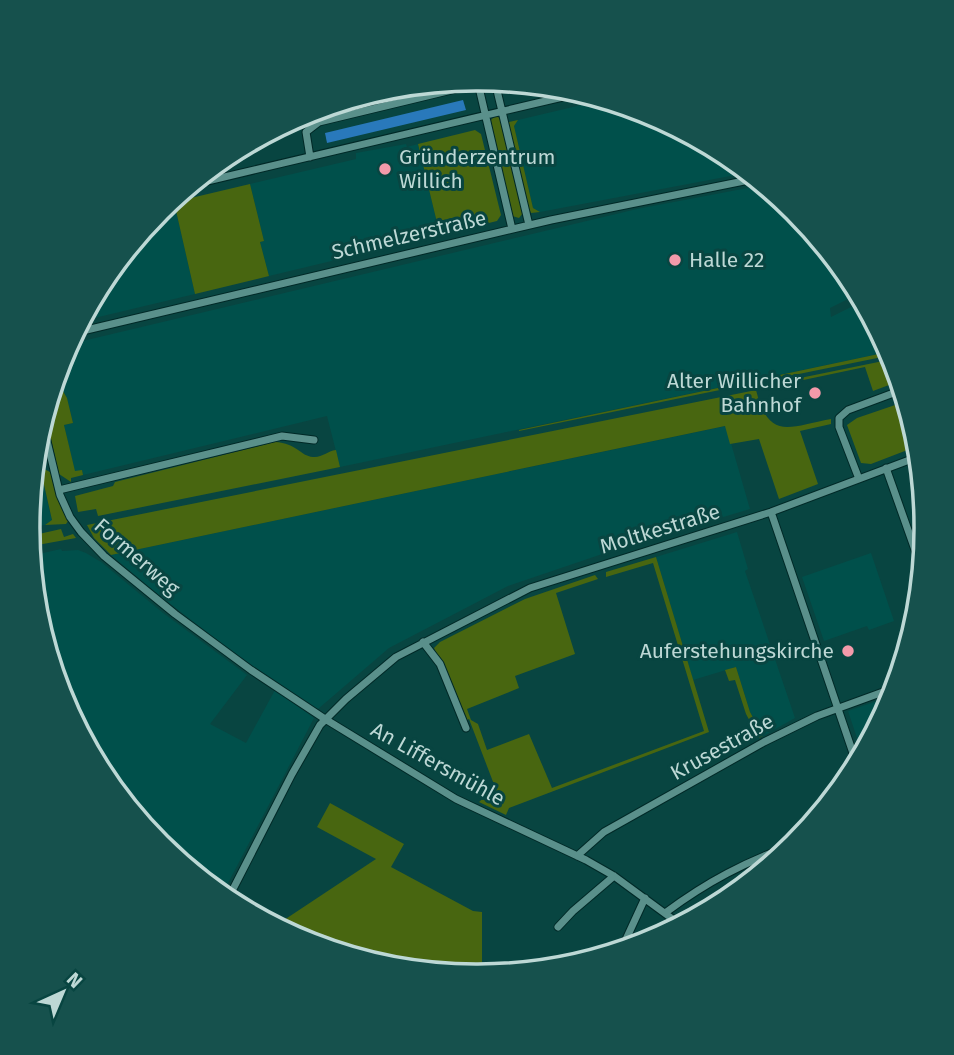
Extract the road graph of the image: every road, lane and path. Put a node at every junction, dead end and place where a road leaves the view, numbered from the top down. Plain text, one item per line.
1 (480, 91) edge
2 (497, 92) edge
3 (430, 93) edge
4 (558, 98) edge
5 (502, 112) junction
6 (486, 116) junction
7 (310, 157) junction
8 (213, 180) edge
9 (743, 181) edge
10 (529, 225) junction
11 (512, 229) junction
12 (87, 330) edge
13 (893, 393) edge
14 (314, 440) dead end
15 (48, 447) edge
16 (51, 459) junction
17 (46, 460) edge
18 (908, 460) edge
19 (886, 468) junction
20 (859, 479) junction
21 (59, 490) junction
22 (771, 512) junction
23 (913, 545) edge
24 (423, 642) junction
25 (251, 670) joint
26 (882, 692) edge
27 (837, 708) junction
28 (325, 719) junction
29 (466, 728) dead end
30 (852, 751) edge
31 (768, 853) edge
32 (577, 856) junction
33 (614, 876) junction
34 (233, 890) edge
35 (645, 898) junction
36 (665, 913) junction
37 (672, 918) edge
38 (558, 927) dead end
39 (627, 937) edge

1 - 6 street
2 - 5 street
3 - 7 street
4 - 5 street
5 - 6 street
5 - 10 street
6 - 7 street
6 - 11 street
7 - 8 street
9 - 10 street, Schmelzerstraße
10 - 11 street, Schmelzerstraße
11 - 12 street, Schmelzerstraße
13 - 20 street
14 - 21 street
15 - 16 street, Formerweg
16 - 17 street
16 - 21 street, Formerweg
18 - 19 street, Moltkestraße
19 - 20 street, Moltkestraße
19 - 23 street
20 - 22 street, Moltkestraße
21 - 25 street, Formerweg
22 - 24 street, Moltkestraße
22 - 27 street
24 - 28 street, Moltkestraße
24 - 29 street
25 - 28 street, An Liffersmühle
26 - 27 street, Krusestraße
27 - 30 street
27 - 32 street, Krusestraße
28 - 32 street, An Liffersmühle
28 - 34 street, Moltkestraße
31 - 36 street
32 - 33 street, An Liffersmühle
33 - 35 street, An Liffersmühle
33 - 38 street
35 - 36 street, An Liffersmühle
35 - 39 street
36 - 37 street, An Liffersmühle

